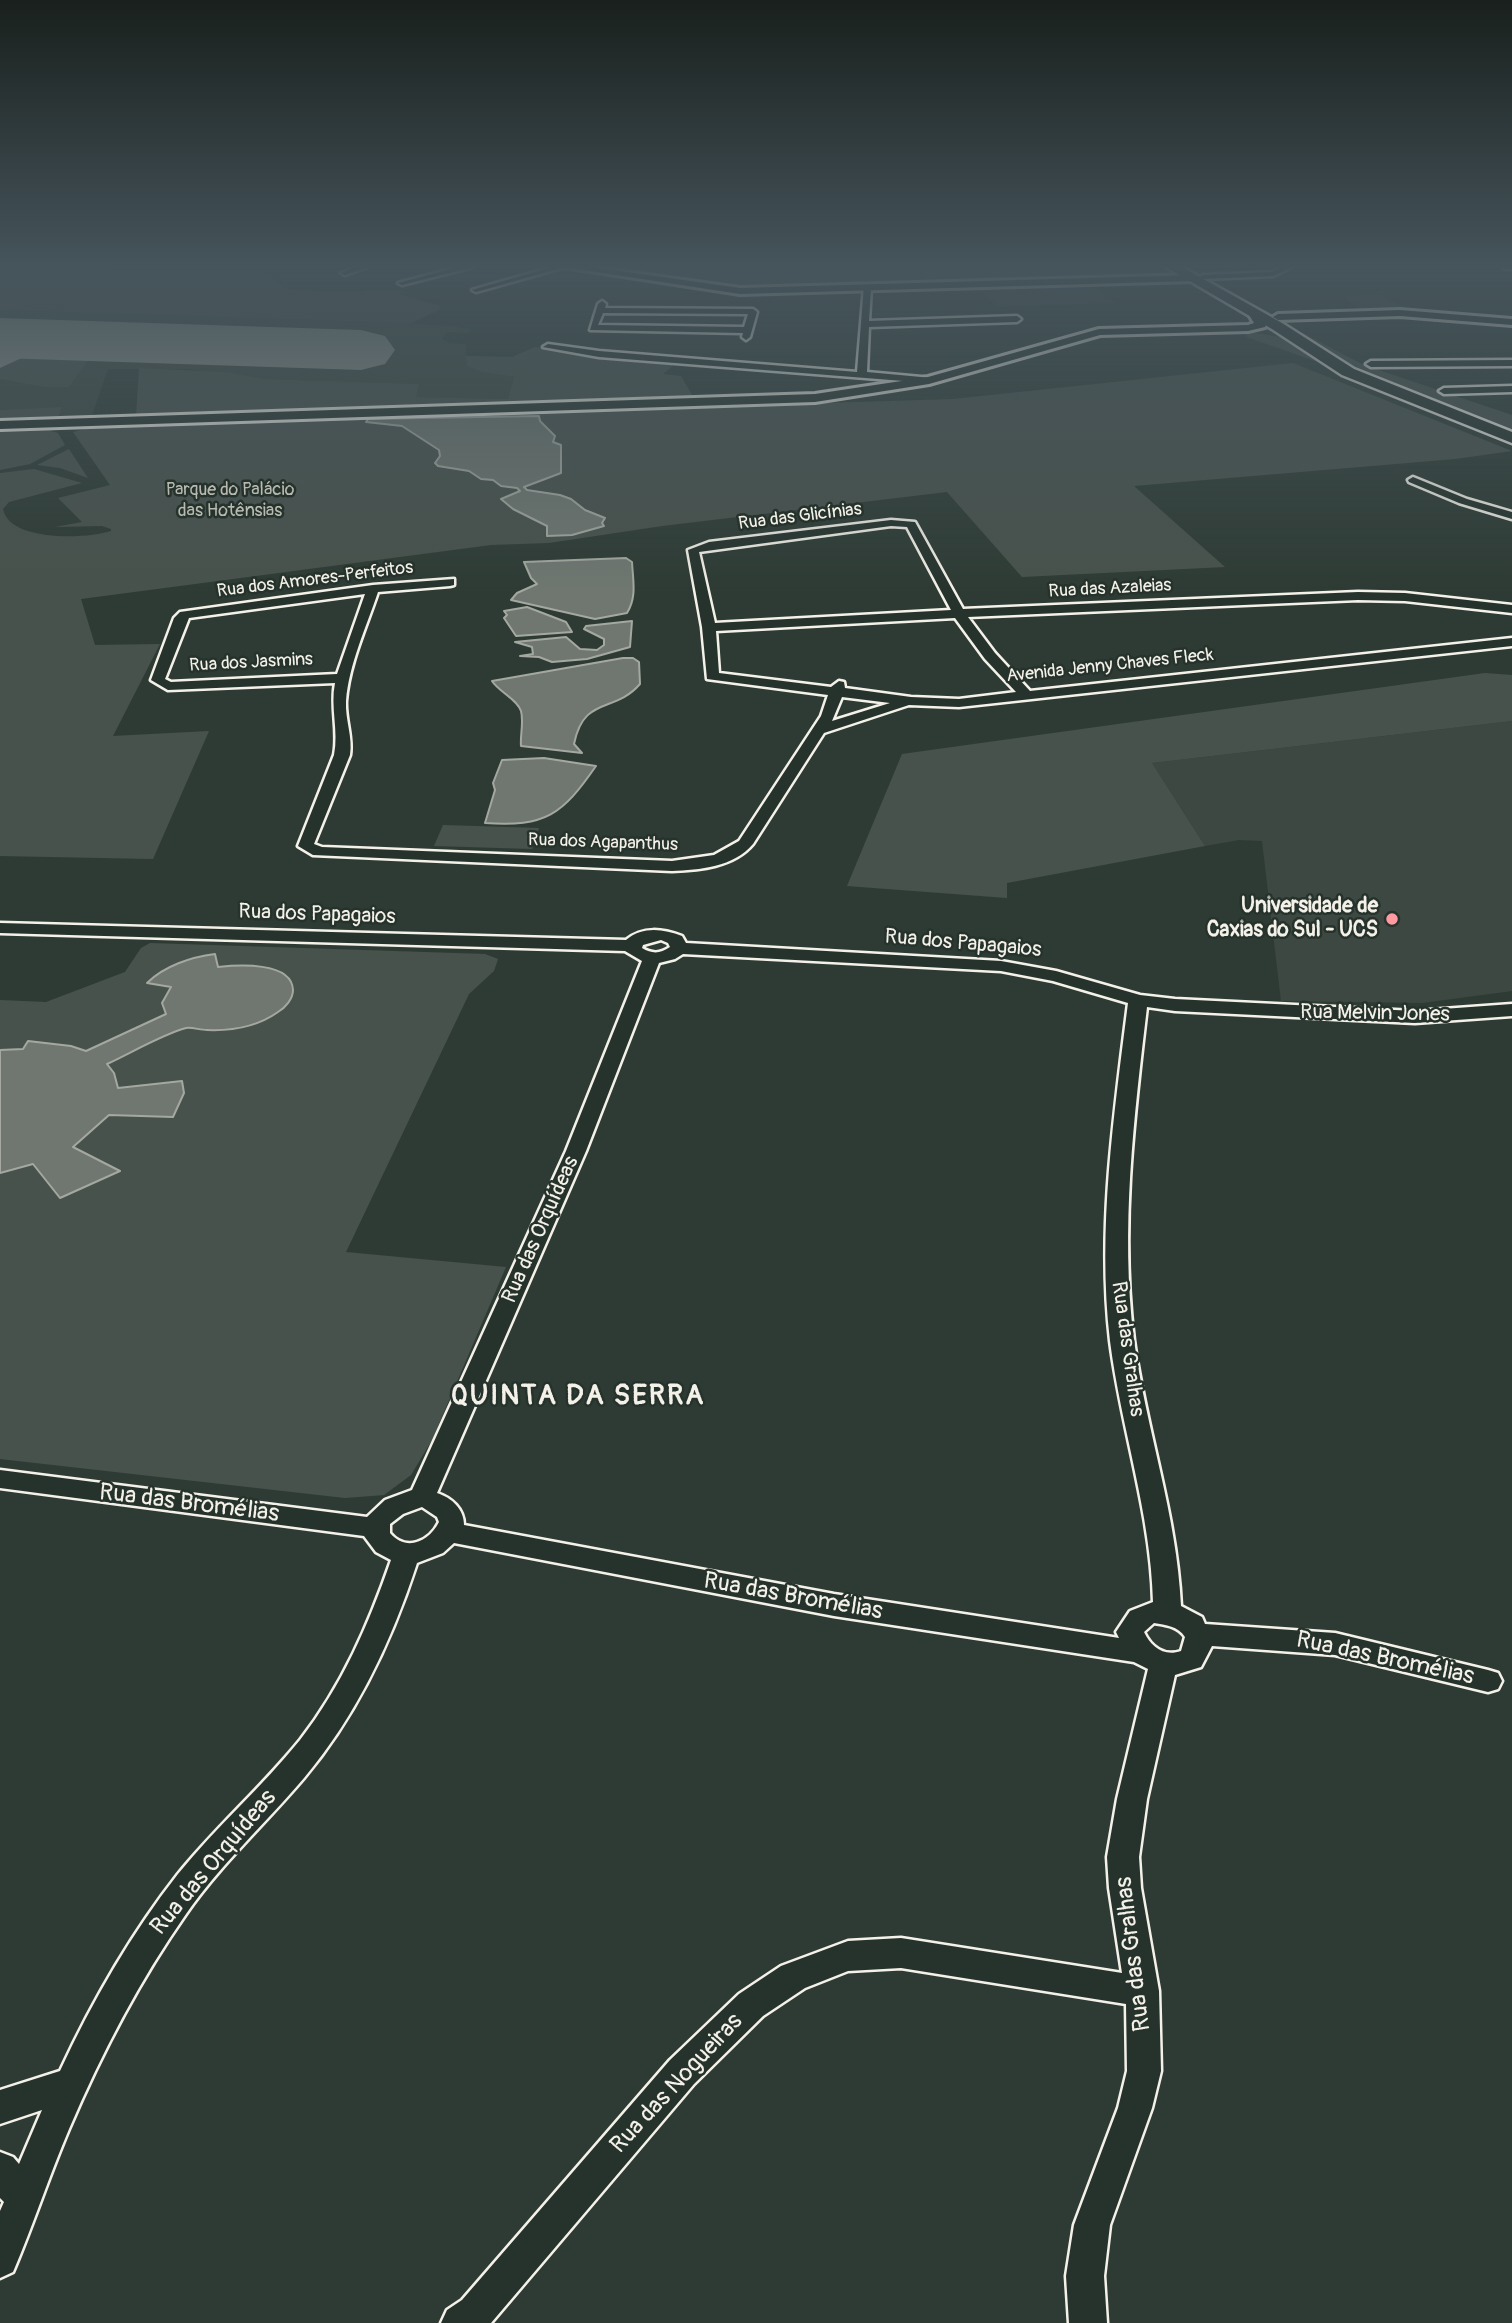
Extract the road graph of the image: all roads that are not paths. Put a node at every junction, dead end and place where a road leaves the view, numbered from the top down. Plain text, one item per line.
1 (878, 375) edge
2 (945, 375) edge
3 (1356, 375) edge
4 (1400, 375) edge
5 (929, 380) junction
6 (1411, 380) dead end
7 (1438, 389) joint
8 (1512, 389) edge
9 (1489, 405) dead end
10 (0, 425) edge
11 (1512, 436) edge
12 (1413, 480) dead end
13 (1512, 516) edge
14 (450, 582) dead end
15 (373, 589) junction
16 (1512, 609) edge
17 (959, 614) junction
18 (709, 627) junction
19 (1512, 636) edge
20 (1512, 642) edge
21 (343, 678) junction
22 (160, 683) joint
23 (837, 689) junction
24 (1023, 691) junction
25 (913, 698) junction
26 (819, 730) junction
27 (0, 928) edge
28 (632, 946) junction
29 (679, 948) junction
30 (652, 958) junction
31 (1138, 1000) junction
32 (1239, 1010) joint
33 (1512, 1010) edge
34 (0, 1479) edge
35 (422, 1498) junction
36 (377, 1528) junction
37 (450, 1532) junction
38 (407, 1553) junction
39 (1167, 1612) junction
40 (1198, 1634) junction
41 (1151, 1659) junction
42 (1488, 1681) dead end
43 (1142, 1992) junction
44 (71, 2084) junction
45 (0, 2107) edge
46 (0, 2170) edge
47 (23, 2197) junction
48 (0, 2259) edge
49 (473, 2320) edge
50 (1087, 2323) edge

1 - 5 street
2 - 5 street
3 - 11 main road
4 - 6 main road
5 - 10 street
7 - 8 street
7 - 9 main road
12 - 13 street
14 - 15 street, Rua dos Amores-Perfeitos
15 - 21 street
15 - 22 street, Rua dos Amores-Perfeitos
16 - 17 street, Rua das Azaleias
17 - 18 street, Rua das Azaleias
17 - 18 street, Rua das Glicínias
17 - 24 street
18 - 23 street, Avenida Jenny Chaves Fleck
19 - 24 street, Avenida Jenny Chaves Fleck
20 - 24 street, Avenida Jenny Chaves Fleck
21 - 22 street, Rua dos Jasmins
21 - 26 street, Rua dos Agapanthus
23 - 25 street, Avenida Jenny Chaves Fleck
23 - 26 street, Rua dos Agapanthus
24 - 25 street, Avenida Jenny Chaves Fleck
25 - 26 street
27 - 28 street, Rua dos Papagaios
28 - 29 street
28 - 30 street
29 - 30 street
29 - 31 street, Rua dos Papagaios
30 - 35 street, Rua das Orquídeas
31 - 32 street, Rua dos Papagaios
31 - 39 street, Rua das Gralhas
32 - 33 street, Rua Melvin Jones
34 - 36 street, Rua das Bromélias
35 - 36 street
35 - 37 street
36 - 38 street
37 - 38 street
37 - 41 street, Rua das Bromélias
38 - 44 street, Rua das Orquídeas
39 - 40 street
39 - 41 street
40 - 41 street
40 - 42 street, Rua das Bromélias
41 - 43 street, Rua das Gralhas
43 - 49 street, Rua das Nogueiras
43 - 50 street, Rua das Gralhas
44 - 45 street
44 - 47 street, Rua das Orquídeas
46 - 47 street
47 - 48 street, Rua das Orquídeas

